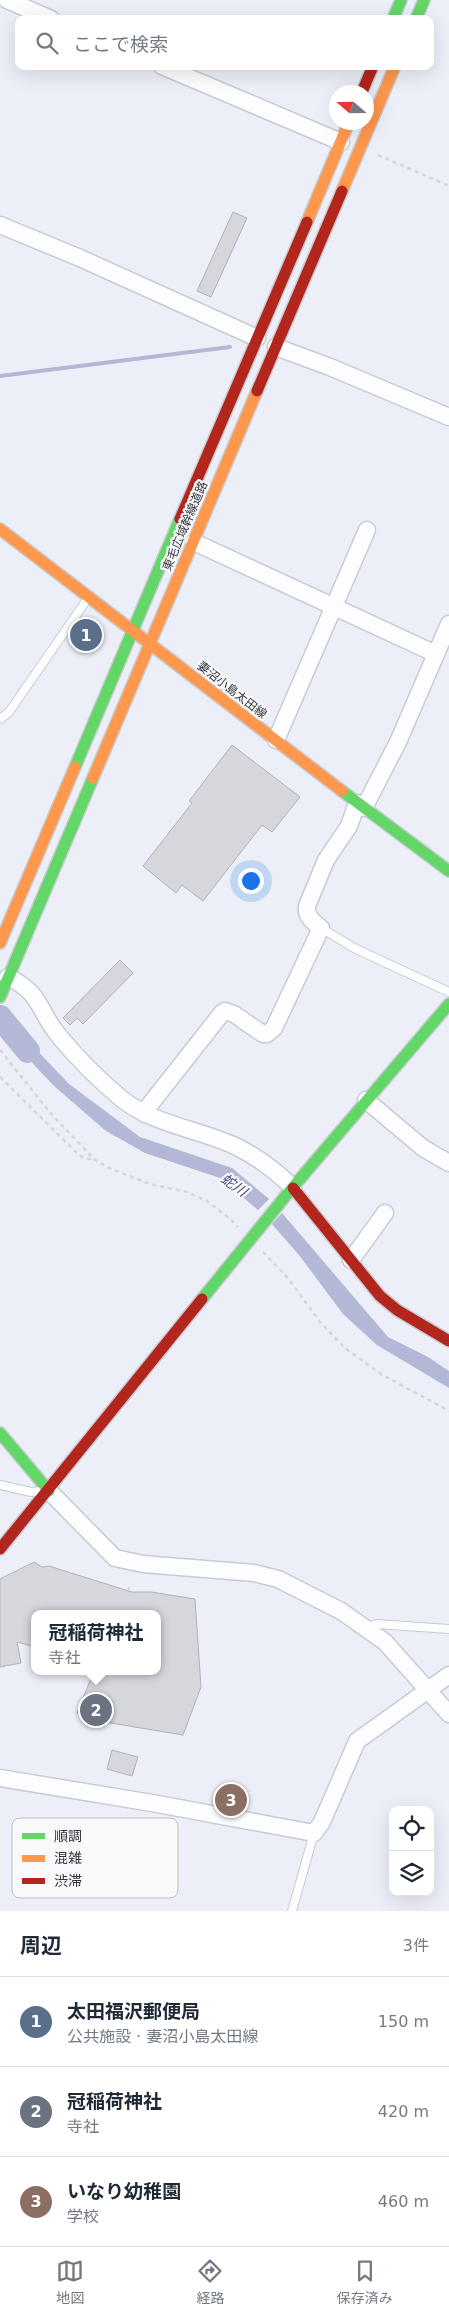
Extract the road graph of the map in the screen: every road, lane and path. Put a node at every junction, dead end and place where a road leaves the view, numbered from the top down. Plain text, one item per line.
1 (7, 0) edge
2 (401, 0) edge
3 (424, 0) edge
4 (42, 15) edge
5 (395, 15) edge
6 (418, 15) edge
7 (171, 70) edge
8 (371, 70) edge
9 (393, 70) edge
10 (365, 85) edge
11 (346, 130) edge
12 (341, 142) junction
13 (360, 149) junction
14 (449, 186) edge
15 (0, 225) edge
16 (257, 338) junction
17 (276, 347) junction
18 (449, 417) edge
19 (0, 529) edge
20 (367, 530) dead end
21 (194, 542) junction
22 (89, 596) junction
23 (333, 608) junction
24 (449, 624) edge
25 (134, 631) junction
26 (150, 644) junction
27 (442, 648) edge
28 (0, 719) edge
29 (276, 740) junction
30 (360, 806) junction
31 (449, 871) edge
32 (321, 928) junction
33 (0, 943) edge
34 (7, 980) junction
35 (449, 992) edge
36 (0, 997) edge
37 (449, 1004) edge
38 (0, 1050) edge
39 (0, 1077) edge
40 (366, 1100) junction
41 (145, 1114) junction
42 (94, 1159) junction
43 (449, 1163) edge
44 (291, 1190) junction
45 (385, 1213) dead end
46 (240, 1229) dead end
47 (254, 1241) junction
48 (351, 1260) junction
49 (449, 1341) edge
50 (449, 1411) edge
51 (0, 1433) edge
52 (0, 1485) edge
53 (49, 1491) junction
54 (0, 1549) edge
55 (129, 1586) dead end
56 (170, 1596) dead end
57 (126, 1610) edge
58 (364, 1627) junction
59 (449, 1629) edge
60 (123, 1675) edge
61 (449, 1675) edge
62 (427, 1689) junction
63 (170, 1696) junction
64 (112, 1710) dead end
65 (449, 1714) edge
66 (0, 1778) edge
67 (314, 1833) junction
68 (292, 1911) edge

1 - 4 street
2 - 5 main road
3 - 6 main road
7 - 12 street
8 - 10 main road
9 - 13 main road, 東毛広域幹線道路
11 - 12 main road, 東毛広域幹線道路
12 - 16 main road, 東毛広域幹線道路
13 - 14 path
13 - 17 main road, 東毛広域幹線道路
15 - 16 street
16 - 25 main road, 東毛広域幹線道路
17 - 18 street
17 - 21 main road, 東毛広域幹線道路
19 - 22 main road, 妻沼小島太田線
20 - 23 street
21 - 23 street
21 - 26 main road, 東毛広域幹線道路
22 - 25 main road, 妻沼小島太田線
22 - 28 lane
23 - 27 street
23 - 29 street
24 - 27 street
25 - 26 main road, 妻沼小島太田線
25 - 33 main road, 東毛広域幹線道路
26 - 29 main road, 妻沼小島太田線
26 - 34 main road, 東毛広域幹線道路
27 - 30 street
29 - 30 main road, 妻沼小島太田線
30 - 31 main road, 妻沼小島太田線
30 - 32 street
32 - 35 lane
32 - 41 street
34 - 36 main road, 東毛広域幹線道路
34 - 41 street
37 - 40 main road
38 - 42 path
39 - 42 path
40 - 43 street
40 - 44 main road
41 - 44 street
42 - 46 path
44 - 47 main road
44 - 48 main road
45 - 48 street
47 - 50 path
47 - 53 main road
48 - 49 main road
51 - 53 main road
52 - 53 lane
53 - 54 main road
53 - 58 street
55 - 57 path
56 - 63 path
58 - 59 lane
58 - 62 street
60 - 63 path
61 - 62 street
62 - 65 street
62 - 67 street
63 - 64 path
66 - 67 street
67 - 68 lane

